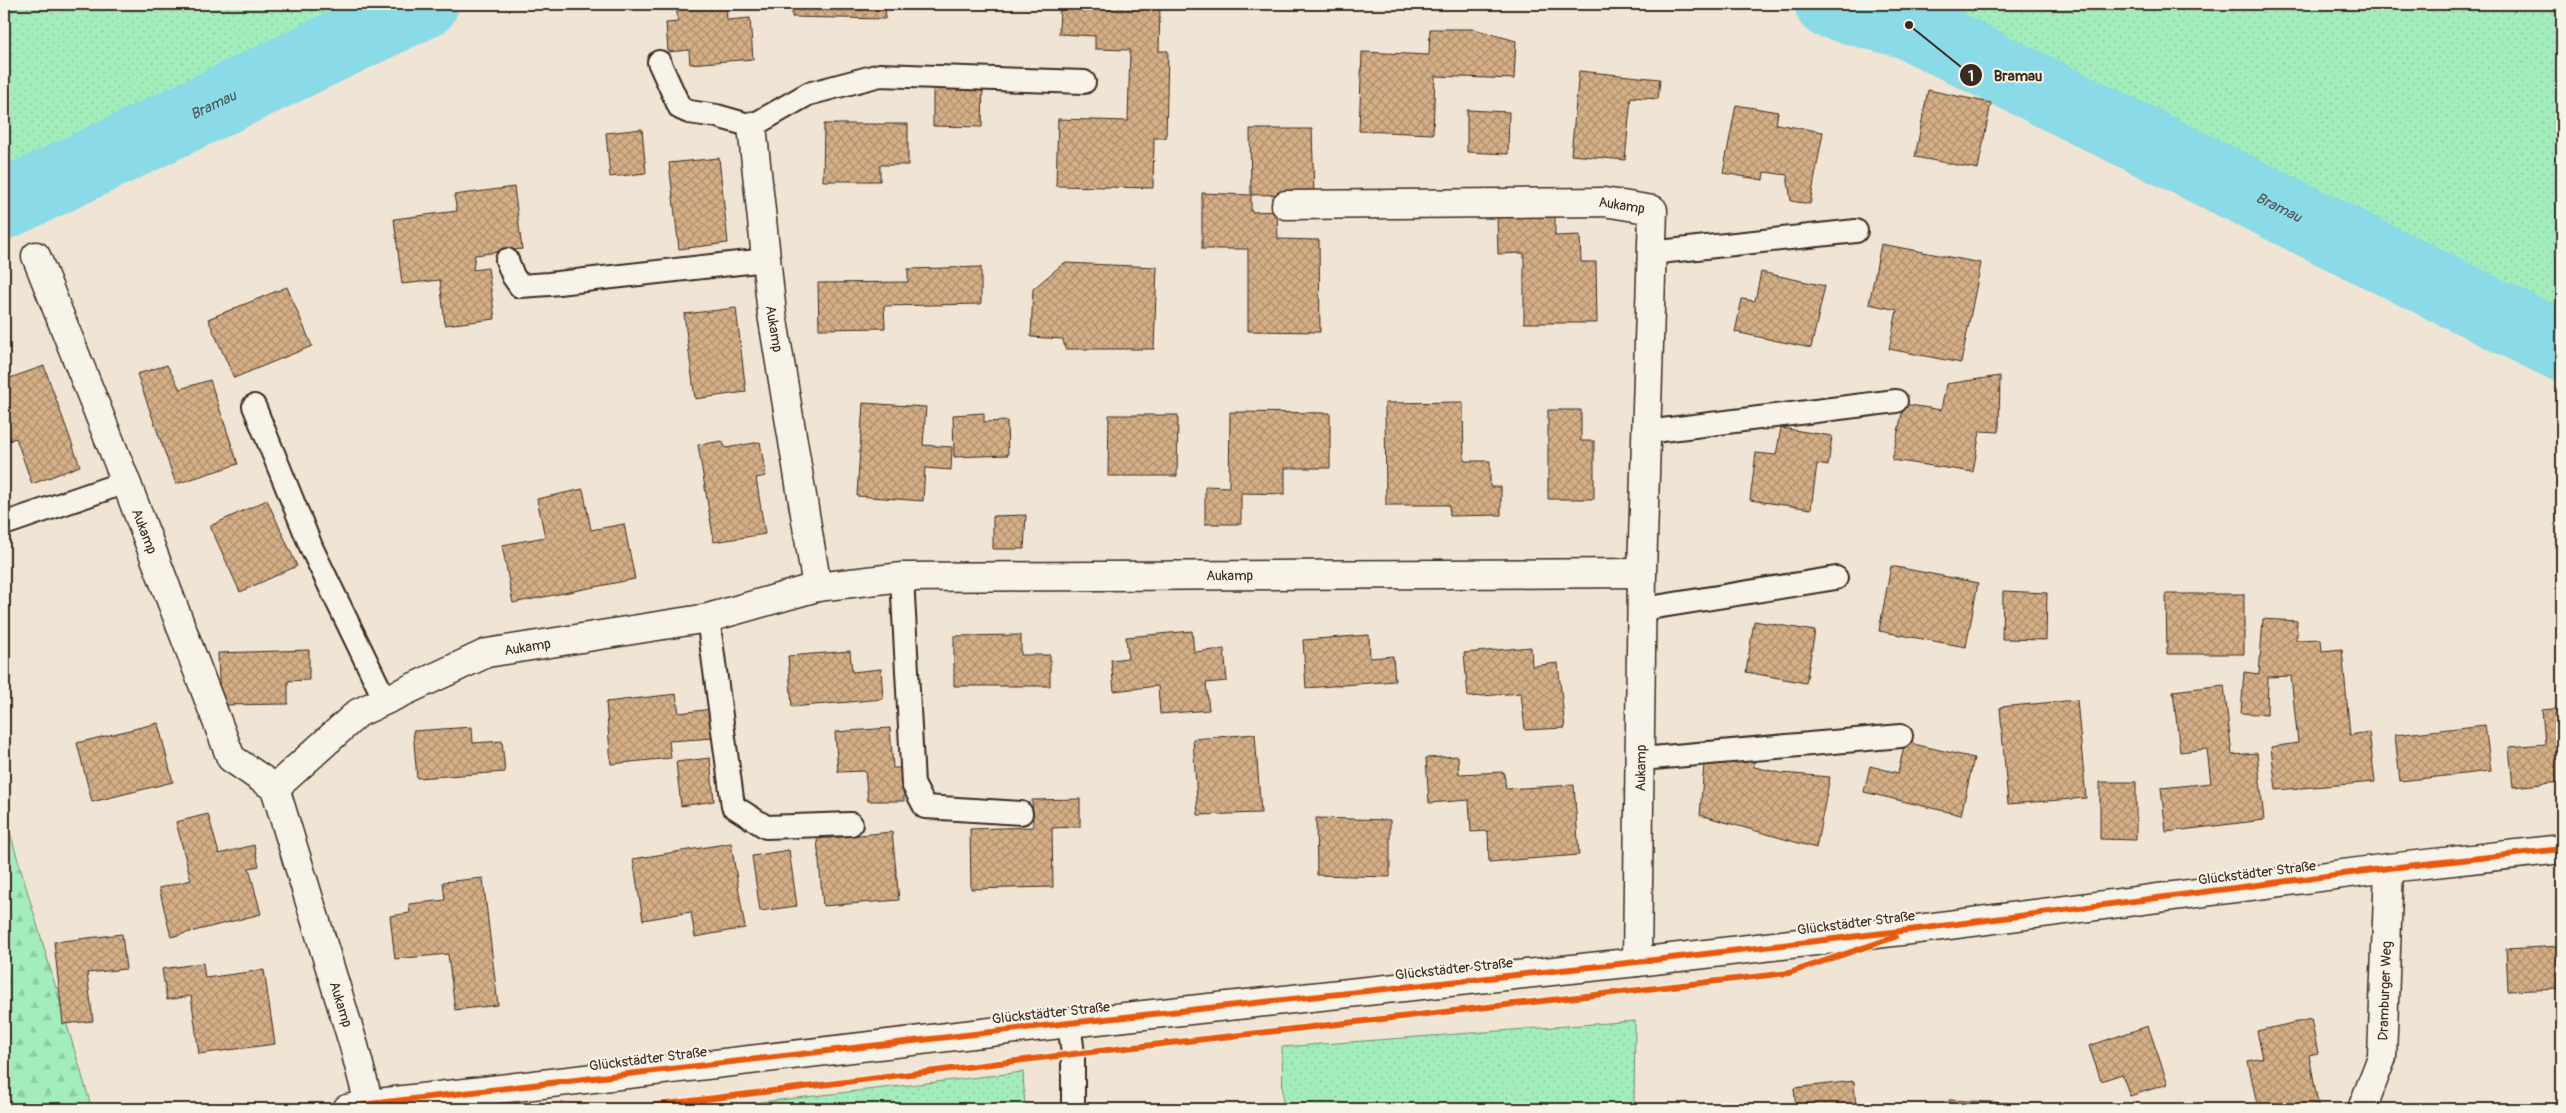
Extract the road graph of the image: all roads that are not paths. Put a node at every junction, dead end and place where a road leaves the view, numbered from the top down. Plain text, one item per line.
1 (659, 62) dead end
2 (1084, 82) dead end
3 (752, 126) junction
4 (1286, 205) dead end
5 (1856, 231) dead end
6 (1650, 253) junction
7 (36, 256) dead end
8 (507, 260) dead end
9 (766, 260) junction
10 (1896, 401) dead end
11 (254, 406) dead end
12 (1646, 432) junction
13 (126, 482) junction
14 (4, 524) edge
15 (1642, 574) junction
16 (902, 577) junction
17 (1836, 578) dead end
18 (817, 588) junction
19 (1643, 608) junction
20 (708, 618) junction
21 (385, 700) junction
22 (1901, 736) dead end
23 (1641, 759) junction
24 (275, 788) junction
25 (1021, 813) dead end
26 (851, 824) dead end
27 (2562, 849) edge
28 (2390, 868) junction
29 (1638, 962) junction
30 (1069, 1023) junction
31 (358, 1107) edge
32 (1073, 1109) edge
33 (2362, 1109) edge

1 - 3 lane
2 - 3 lane
3 - 9 street, Aukamp
4 - 6 street, Aukamp
5 - 6 lane
6 - 12 street, Aukamp
7 - 13 street, Aukamp
8 - 9 lane
9 - 18 street, Aukamp
10 - 12 lane
11 - 21 lane
12 - 15 street, Aukamp
13 - 14 lane
13 - 24 street, Aukamp
15 - 16 street, Aukamp
15 - 19 street, Aukamp
16 - 18 street, Aukamp
16 - 25 lane
17 - 19 lane
18 - 20 street, Aukamp
19 - 23 street, Aukamp
20 - 21 street, Aukamp
20 - 26 lane
21 - 24 street, Aukamp
22 - 23 lane
23 - 29 street, Aukamp
24 - 31 street, Aukamp
27 - 28 street, Glückstädter Straße
28 - 29 street, Glückstädter Straße
28 - 33 street, Dramburger Weg
29 - 30 street, Glückstädter Straße
30 - 31 street, Glückstädter Straße
30 - 32 lane

